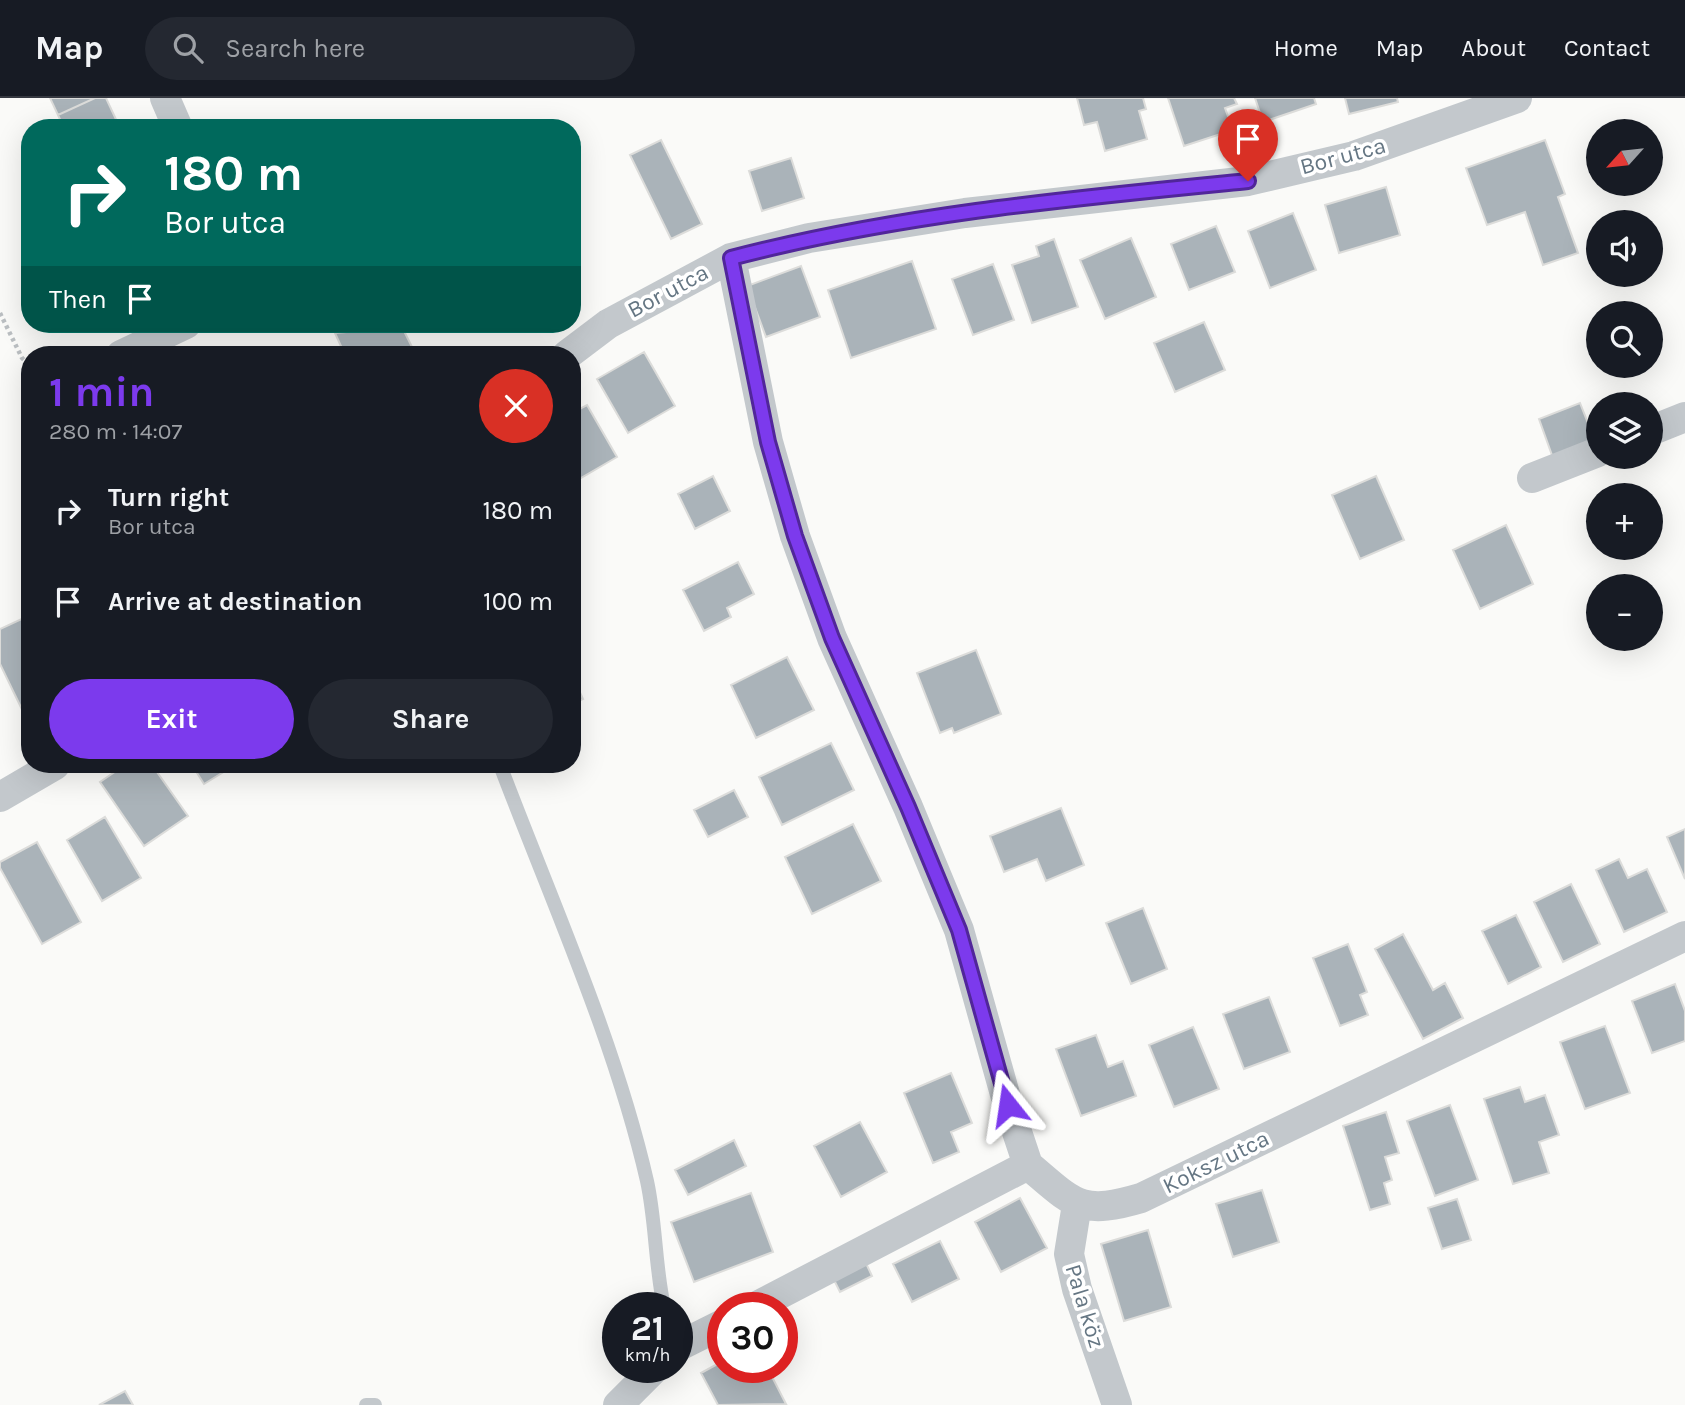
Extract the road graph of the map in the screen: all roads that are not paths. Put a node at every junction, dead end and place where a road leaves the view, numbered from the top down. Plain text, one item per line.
1 (165, 98) edge
2 (1517, 98) edge
3 (174, 119) edge
4 (731, 258) junction
5 (167, 333) edge
6 (140, 346) edge
7 (579, 346) edge
8 (1685, 417) edge
9 (1663, 426) edge
10 (1586, 457) edge
11 (1532, 478) dead end
12 (41, 773) edge
13 (503, 773) edge
14 (0, 797) edge
15 (1685, 936) edge
16 (1028, 1165) junction
17 (1077, 1204) junction
18 (661, 1292) edge
19 (784, 1292) edge
20 (640, 1383) edge
21 (366, 1405) edge
22 (375, 1405) edge
23 (618, 1405) edge
24 (1117, 1405) edge

1 - 3 street
2 - 4 street, Bor utca
4 - 7 street, Bor utca
4 - 16 street
5 - 6 street
8 - 9 street
10 - 11 street
12 - 14 street
13 - 18 lane
15 - 17 street, Koksz utca
16 - 17 street
16 - 19 street
17 - 24 street, Pala köz
20 - 23 street
21 - 22 lane

